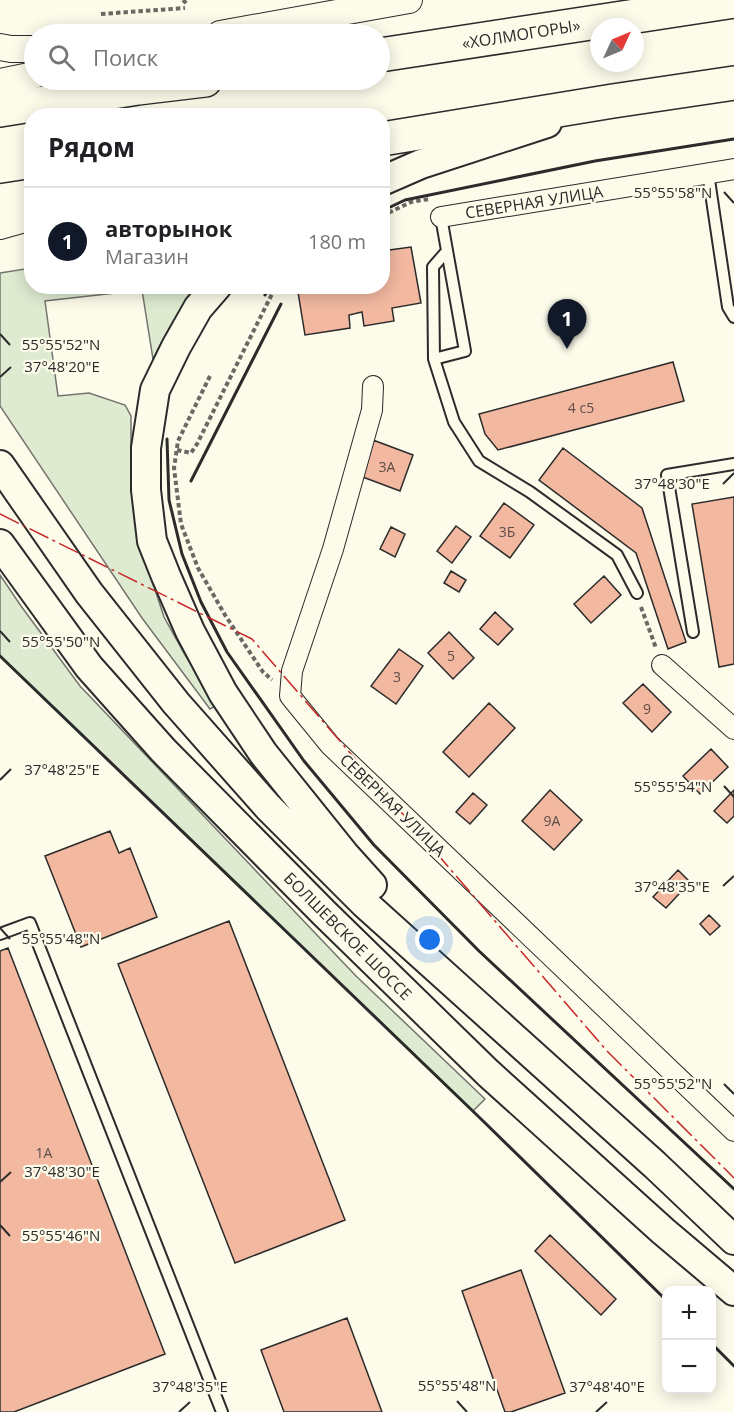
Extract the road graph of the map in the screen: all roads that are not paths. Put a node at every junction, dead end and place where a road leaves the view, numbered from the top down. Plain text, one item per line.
1 (410, 0) edge
2 (734, 1) edge
3 (276, 24) edge
4 (0, 47) edge
5 (24, 49) edge
6 (390, 54) edge
7 (24, 77) edge
8 (0, 82) edge
9 (734, 83) edge
10 (125, 90) edge
11 (613, 101) junction
12 (0, 110) edge
13 (390, 138) edge
14 (734, 169) edge
15 (708, 173) junction
16 (390, 178) edge
17 (24, 197) edge
18 (0, 201) edge
19 (441, 217) joint
20 (24, 219) edge
21 (0, 226) edge
22 (447, 251) junction
23 (210, 294) edge
24 (734, 316) edge
25 (434, 359) junction
26 (374, 386) dead end
27 (734, 464) edge
28 (0, 465) edge
29 (0, 544) edge
30 (637, 593) road end
31 (693, 632) dead end
32 (662, 665) road end
33 (734, 729) edge
34 (0, 934) edge
35 (483, 1010) junction
36 (734, 1131) edge
37 (734, 1240) edge
38 (734, 1291) edge
39 (222, 1412) edge

1 - 3 street
2 - 6 highway, «ХОЛМОГОРЫ»
4 - 5 street
7 - 8 street
9 - 11 highway
10 - 12 highway
11 - 13 highway
11 - 16 main road
14 - 15 street, СЕВЕРНАЯ УЛИЦА
15 - 19 street, СЕВЕРНАЯ УЛИЦА
15 - 24 lane
17 - 18 highway
19 - 22 lane
20 - 21 street
22 - 25 lane
22 - 25 lane
23 - 35 main road
25 - 30 lane
26 - 36 street, СЕВЕРНАЯ УЛИЦА
27 - 31 lane
28 - 35 main road
29 - 38 main road, БОЛШЕВСКОЕ ШОССЕ
32 - 33 street
34 - 39 lane
35 - 37 main road

